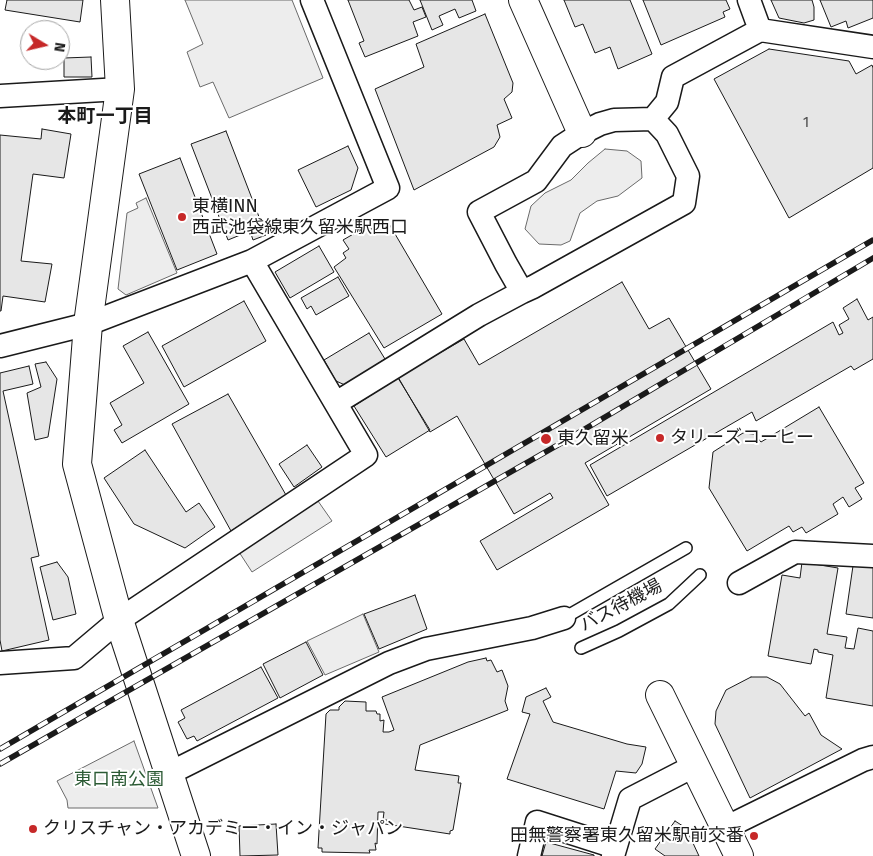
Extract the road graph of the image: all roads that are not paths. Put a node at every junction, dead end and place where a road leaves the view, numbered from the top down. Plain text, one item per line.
1 (115, 0) edge
2 (312, 0) edge
3 (524, 0) edge
4 (749, 0) edge
5 (760, 30) junction
6 (873, 47) edge
7 (120, 89) junction
8 (0, 96) edge
9 (653, 119) junction
10 (582, 133) junction
11 (252, 262) junction
12 (522, 292) junction
13 (88, 324) junction
14 (0, 346) edge
15 (336, 403) junction
16 (686, 548) dead end
17 (873, 556) edge
18 (700, 575) dead end
19 (739, 583) dead end
20 (564, 618) joint
21 (119, 620) junction
22 (581, 648) dead end
23 (0, 663) edge
24 (660, 695) dead end
25 (873, 757) edge
26 (694, 766) junction
27 (170, 773) junction
28 (726, 828) junction
29 (614, 852) edge
30 (196, 856) edge
31 (528, 856) edge
32 (739, 856) edge

1 - 7 street
2 - 11 street
3 - 10 street
4 - 5 street
5 - 6 street
5 - 9 street
7 - 8 street
7 - 13 street
9 - 10 street
9 - 12 street
10 - 12 street
11 - 13 street
11 - 15 street
12 - 15 street
13 - 14 street
13 - 21 street
15 - 21 street
16 - 20 lane
17 - 19 street
18 - 22 lane, バス待機場
20 - 27 street
21 - 23 street
21 - 27 street
24 - 26 street
25 - 28 street
26 - 28 street
26 - 29 street
27 - 30 street
28 - 32 street
29 - 31 street

